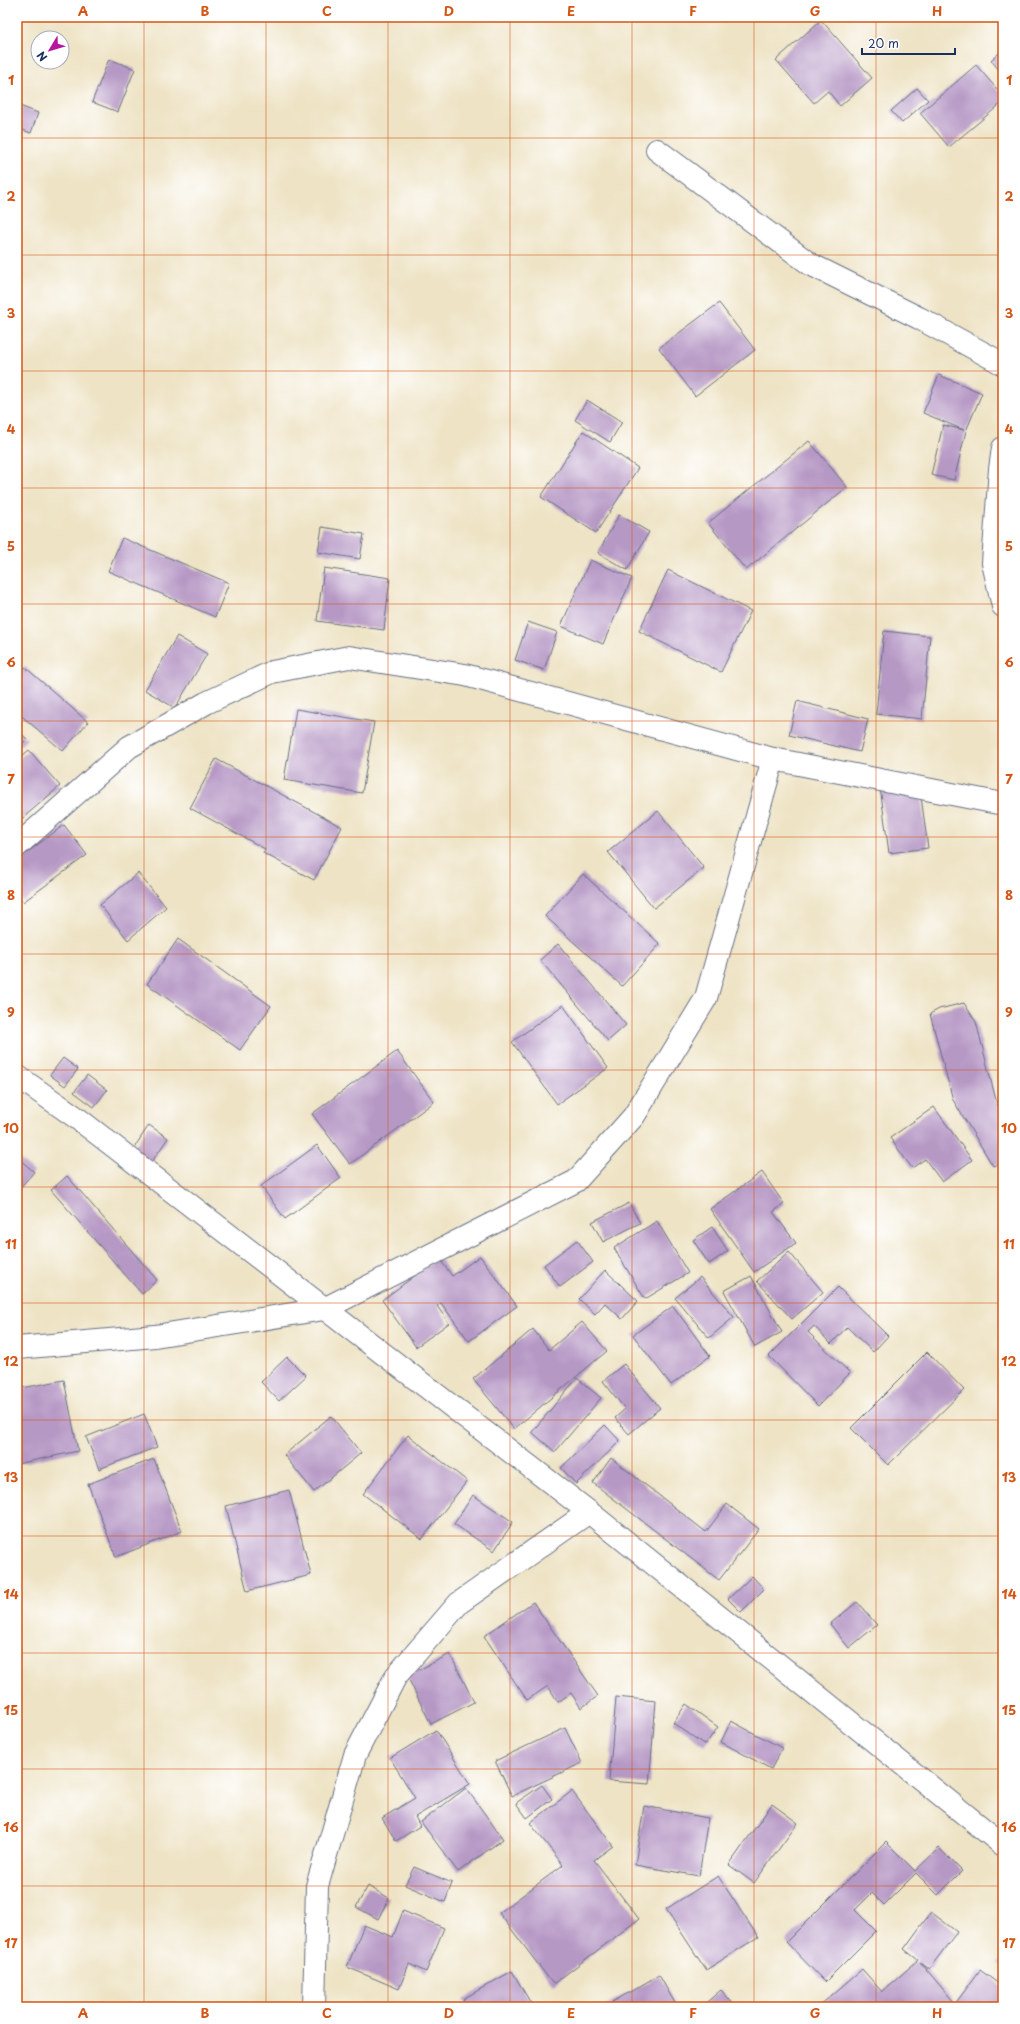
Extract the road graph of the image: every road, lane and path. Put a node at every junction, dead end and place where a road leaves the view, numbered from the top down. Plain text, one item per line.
1 (657, 150) dead end
2 (1003, 364) edge
3 (1003, 448) edge
4 (1003, 606) edge
5 (774, 759) junction
6 (1003, 804) edge
7 (17, 846) edge
8 (17, 1076) edge
9 (324, 1309) junction
10 (17, 1348) edge
11 (589, 1512) junction
12 (1003, 1845) edge
13 (314, 2007) edge

1 - 2 street
3 - 4 street
5 - 6 street
5 - 7 street
5 - 9 street
8 - 9 street
9 - 10 street
9 - 11 street
11 - 12 street
11 - 13 street

